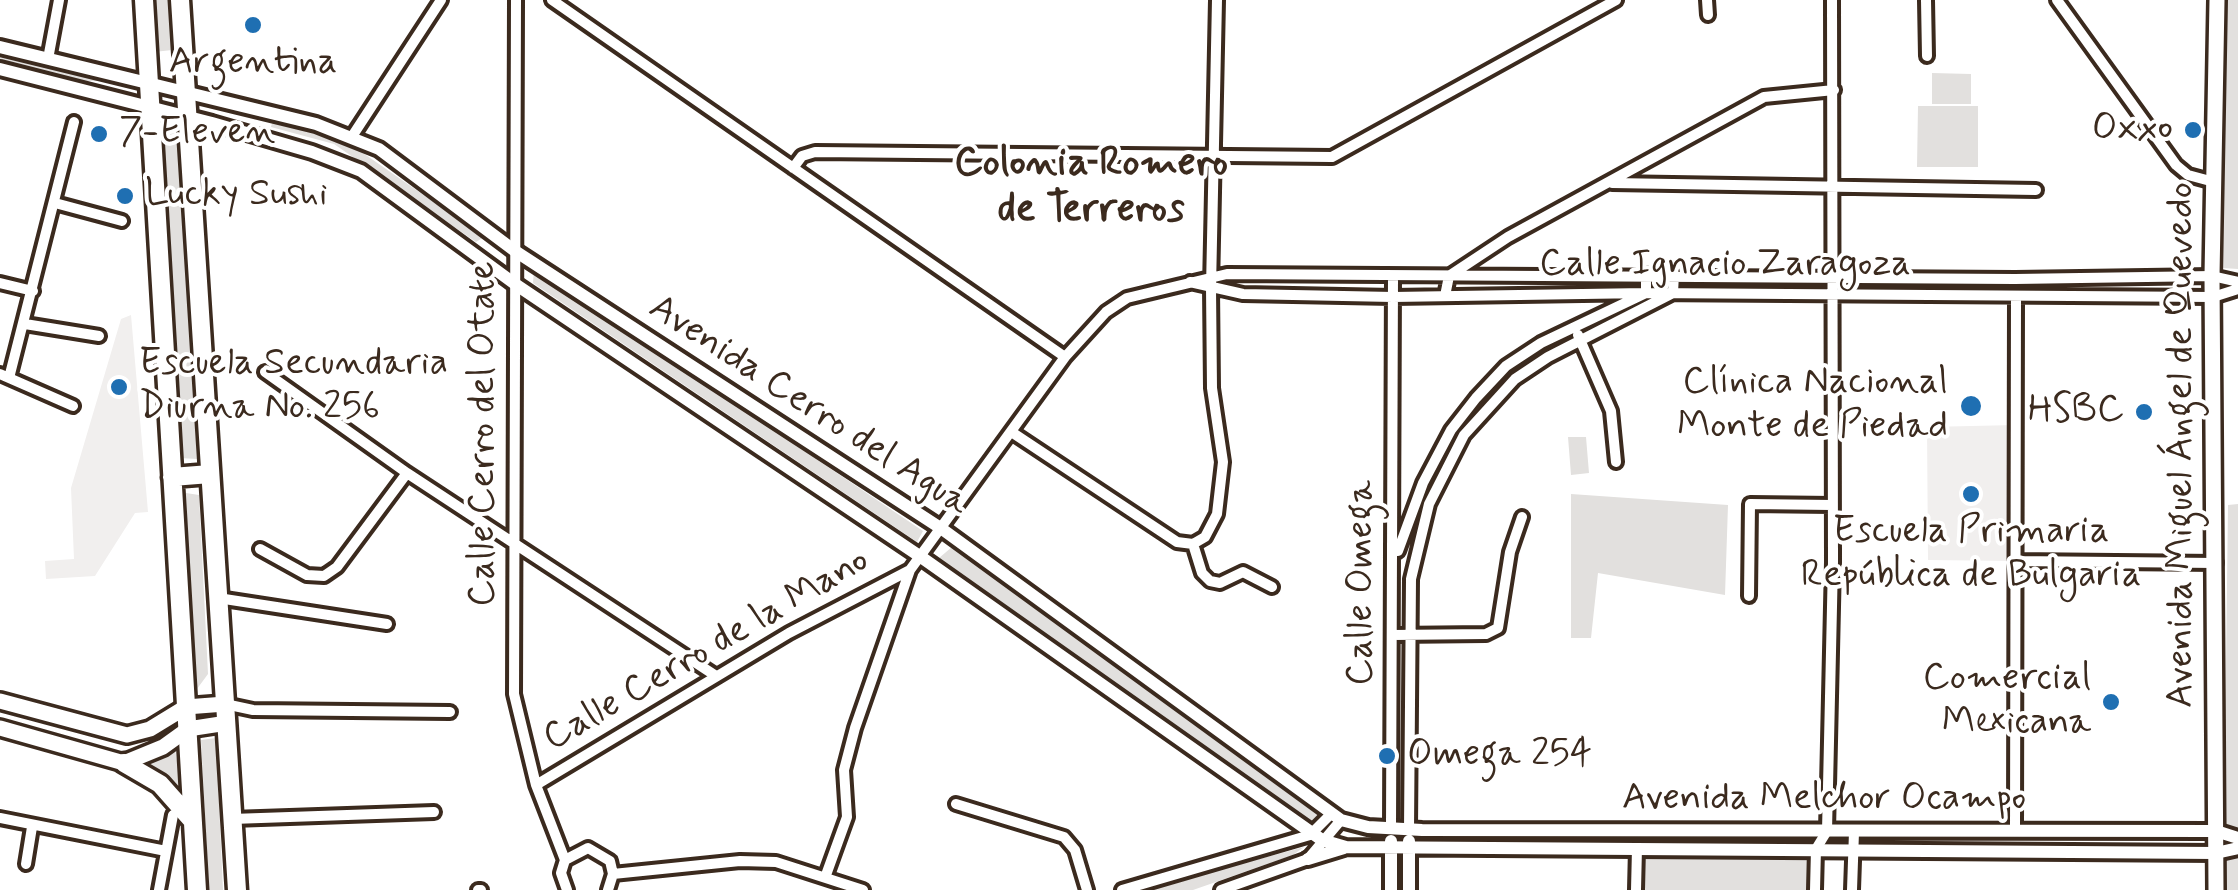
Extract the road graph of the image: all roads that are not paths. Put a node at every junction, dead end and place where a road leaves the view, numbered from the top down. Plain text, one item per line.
1 (58, 0) edge
2 (144, 0) edge
3 (180, 0) edge
4 (440, 0) edge
5 (516, 0) edge
6 (552, 0) edge
7 (1217, 0) edge
8 (1616, 0) edge
9 (1706, 0) edge
10 (1832, 0) edge
11 (1926, 0) edge
12 (2058, 0) edge
13 (2217, 0) edge
14 (1708, 15) dead end
15 (0, 47) edge
16 (1926, 56) dead end
17 (48, 59) junction
18 (0, 69) edge
19 (111, 76) junction
20 (148, 83) junction
21 (1834, 90) junction
22 (186, 93) junction
23 (104, 95) junction
24 (150, 106) junction
25 (188, 117) junction
26 (74, 122) dead end
27 (354, 135) junction
28 (1214, 156) junction
29 (792, 168) junction
30 (2214, 182) junction
31 (1607, 183) junction
32 (1835, 188) junction
33 (2036, 190) dead end
34 (55, 203) junction
35 (122, 221) dead end
36 (516, 251) junction
37 (1646, 274) junction
38 (1674, 274) junction
39 (1393, 276) junction
40 (1449, 276) junction
41 (2212, 276) junction
42 (1831, 277) junction
43 (1211, 282) junction
44 (0, 283) edge
45 (515, 284) junction
46 (2238, 285) edge
47 (33, 291) junction
48 (1646, 293) junction
49 (1673, 293) junction
50 (1446, 296) junction
51 (2212, 296) junction
52 (1393, 297) junction
53 (1831, 297) junction
54 (2016, 298) junction
55 (24, 324) junction
56 (1574, 326) junction
57 (99, 336) dead end
58 (1580, 340) junction
59 (1065, 356) junction
60 (266, 372) dead end
61 (4, 376) edge
62 (74, 406) dead end
63 (1013, 433) junction
64 (1616, 462) dead end
65 (210, 474) junction
66 (406, 474) junction
67 (172, 477) junction
68 (1832, 505) junction
69 (1522, 517) dead end
70 (942, 529) junction
71 (1192, 544) junction
72 (514, 545) junction
73 (260, 548) dead end
74 (921, 557) junction
75 (2015, 561) junction
76 (1394, 563) junction
77 (2216, 563) junction
78 (910, 570) junction
79 (1272, 587) dead end
80 (1749, 596) dead end
81 (218, 598) junction
82 (387, 624) dead end
83 (1392, 635) junction
84 (1410, 635) junction
85 (716, 676) junction
86 (0, 701) edge
87 (186, 707) junction
88 (253, 710) junction
89 (450, 712) dead end
90 (226, 714) junction
91 (0, 728) edge
92 (188, 728) junction
93 (124, 762) junction
94 (536, 785) junction
95 (956, 804) dead end
96 (434, 812) dead end
97 (173, 815) dead end
98 (1336, 817) junction
99 (0, 818) edge
100 (232, 819) junction
101 (193, 823) junction
102 (32, 828) junction
103 (1391, 828) junction
104 (1408, 829) junction
105 (2015, 830) junction
106 (2216, 831) junction
107 (1827, 832) junction
108 (1854, 832) junction
109 (1316, 837) junction
110 (2238, 838) edge
111 (1346, 847) junction
112 (1392, 847) junction
113 (1409, 847) junction
114 (1636, 848) junction
115 (2238, 848) edge
116 (1816, 849) junction
117 (1854, 849) junction
118 (166, 851) junction
119 (2216, 853) junction
120 (1308, 859) junction
121 (565, 860) junction
122 (26, 864) dead end
123 (614, 874) junction
124 (826, 875) junction
125 (1126, 889) edge
126 (159, 890) edge
127 (197, 890) edge
128 (237, 890) edge
129 (567, 890) edge
130 (608, 890) edge
131 (863, 890) edge
132 (1087, 890) edge
133 (1221, 890) edge
134 (1390, 890) edge
135 (1409, 890) edge
136 (1636, 890) edge
137 (1815, 890) edge
138 (1852, 890) edge
139 (2216, 890) edge

1 - 17 street
2 - 20 main road
3 - 22 main road
4 - 27 street
5 - 36 street, Calle Cerro del Otate
6 - 29 street
7 - 28 street
8 - 28 street
9 - 14 street
10 - 21 street
11 - 16 street
12 - 30 street
13 - 30 main road, Avenida Miguel Ángel de Quevedo
15 - 17 street, Avenida Cerro del Agua
17 - 19 street, Avenida Cerro del Agua
18 - 23 street, Avenida Cerro del Agua
19 - 20 street, Avenida Cerro del Agua
19 - 23 street
20 - 22 street, Avenida Cerro del Agua
20 - 24 main road
21 - 31 street
21 - 32 street
22 - 25 main road
22 - 27 street, Avenida Cerro del Agua
23 - 24 street, Avenida Cerro del Agua
24 - 25 street, Avenida Cerro del Agua
24 - 67 main road
25 - 45 street, Avenida Cerro del Agua
25 - 65 main road
26 - 34 street
27 - 36 street, Avenida Cerro del Agua
28 - 29 street
28 - 43 street
29 - 59 street
30 - 41 main road, Avenida Miguel Ángel de Quevedo
31 - 32 street
31 - 40 street
32 - 33 street
32 - 42 street
34 - 35 street
34 - 47 street
36 - 45 street, Calle Cerro del Otate
36 - 70 street, Avenida Cerro del Agua
37 - 38 street, Calle Ignacio Zaragoza
37 - 40 street, Calle Ignacio Zaragoza
37 - 48 street
38 - 42 street, Calle Ignacio Zaragoza
38 - 49 street
39 - 40 street, Calle Ignacio Zaragoza
39 - 43 street, Calle Ignacio Zaragoza
39 - 52 street, Calle Omega
40 - 50 street
41 - 42 street, Calle Ignacio Zaragoza
41 - 46 street, Calle Ignacio Zaragoza
41 - 51 main road, Avenida Miguel Ángel de Quevedo
42 - 53 street
43 - 52 street, Calle Ignacio Zaragoza
43 - 59 street
43 - 71 street
44 - 47 street
45 - 72 street, Calle Cerro del Otate
45 - 74 street, Avenida Cerro del Agua
46 - 51 street, Calle Ignacio Zaragoza
47 - 55 street
48 - 49 street, Calle Ignacio Zaragoza
48 - 50 street, Calle Ignacio Zaragoza
48 - 56 street
49 - 53 street, Calle Ignacio Zaragoza
49 - 58 street, Calle Omega
50 - 52 street, Calle Ignacio Zaragoza
51 - 54 street, Calle Ignacio Zaragoza
51 - 77 main road, Avenida Miguel Ángel de Quevedo
52 - 76 street, Calle Omega
53 - 54 street, Calle Ignacio Zaragoza
53 - 68 street
54 - 75 street
55 - 57 street
55 - 61 street
56 - 58 street
56 - 76 street
58 - 64 street
58 - 84 street, Calle Omega
59 - 63 street
60 - 66 street
61 - 62 street
63 - 70 street
63 - 71 street
65 - 67 main road
65 - 81 main road
66 - 72 street
66 - 73 street
67 - 87 main road
68 - 80 street
68 - 107 street
69 - 84 street
70 - 74 street
70 - 98 street, Avenida Cerro del Agua
71 - 79 street
72 - 85 street
72 - 94 street, Calle Cerro del Otate
74 - 78 street
74 - 109 street, Avenida Cerro del Agua
75 - 77 street
75 - 105 street
76 - 83 street, Calle Omega
77 - 106 main road, Avenida Miguel Ángel de Quevedo
78 - 85 street, Calle Cerro de la Mano
78 - 124 street
81 - 82 street
81 - 90 main road
83 - 84 street
83 - 103 street, Calle Omega
84 - 104 street, Calle Omega
85 - 94 street, Calle Cerro de la Mano
86 - 87 main road
87 - 90 main road
87 - 92 main road
88 - 89 street
88 - 90 street
88 - 90 street
90 - 92 main road
90 - 100 main road
91 - 93 main road
92 - 93 main road
92 - 101 main road
93 - 101 main road
94 - 121 street, Calle Cerro del Otate
95 - 132 street
96 - 100 street
97 - 118 street
98 - 103 street, Avenida Cerro del Agua
98 - 109 street
99 - 102 street
100 - 128 main road
101 - 127 main road
102 - 118 street
102 - 122 street
103 - 104 street, Avenida Cerro del Agua
103 - 112 street, Calle Omega
104 - 107 street, Avenida Melchor Ocampo
104 - 113 street, Calle Omega
105 - 106 street, Avenida Melchor Ocampo
105 - 108 street, Avenida Melchor Ocampo
106 - 110 street, Avenida Melchor Ocampo
106 - 119 main road, Avenida Miguel Ángel de Quevedo
107 - 108 street, Avenida Melchor Ocampo
107 - 116 street
108 - 117 street
109 - 111 street, Avenida Cerro del Agua
109 - 120 street
109 - 125 street
111 - 112 street, Avenida Cerro del Agua
111 - 120 street
112 - 113 street, Avenida Cerro del Agua
112 - 134 street, Calle Omega
113 - 114 street, Avenida Melchor Ocampo
113 - 135 street, Calle Omega
114 - 116 street, Avenida Melchor Ocampo
114 - 136 street
115 - 119 street, Avenida Melchor Ocampo
116 - 117 street, Avenida Melchor Ocampo
116 - 137 street
117 - 119 street, Avenida Melchor Ocampo
117 - 138 street
118 - 126 street
119 - 139 main road, Avenida Miguel Ángel de Quevedo
120 - 133 street
121 - 123 street
121 - 129 street, Calle Cerro del Otate
123 - 124 street
123 - 130 street
124 - 131 street

